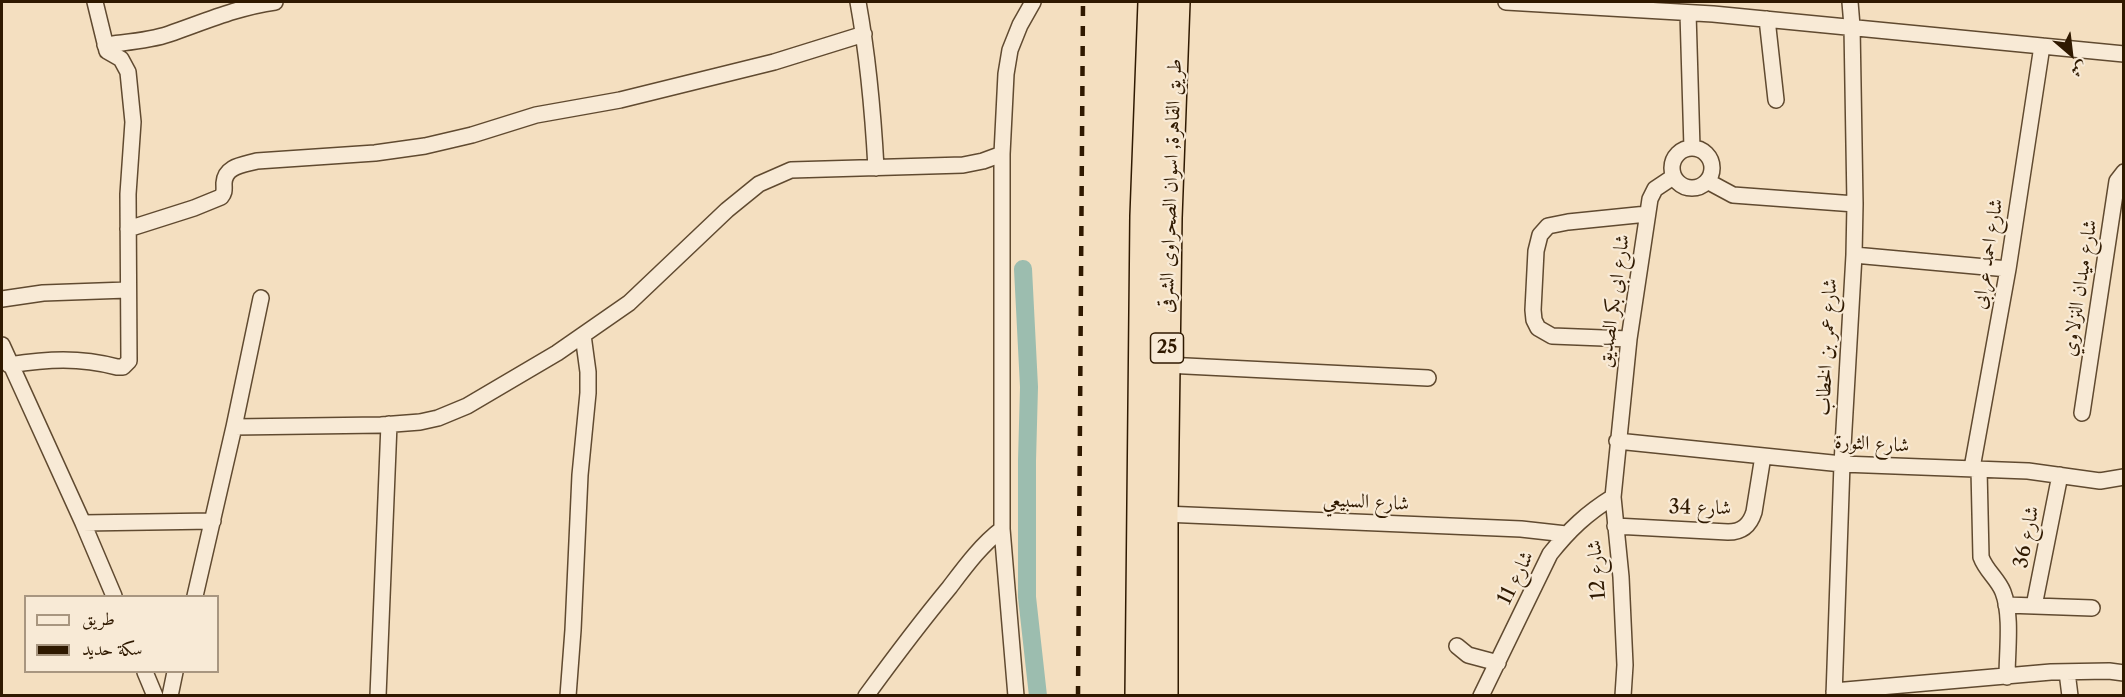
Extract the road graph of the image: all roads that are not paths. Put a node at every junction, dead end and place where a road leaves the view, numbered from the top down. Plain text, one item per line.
1 (94, 2) edge
2 (275, 2) edge
3 (858, 2) edge
4 (1033, 2) edge
5 (1152, 2) edge
6 (1176, 2) edge
7 (1506, 2) edge
8 (1850, 2) edge
9 (1584, 3) edge
10 (1713, 8) edge
11 (1688, 13) junction
12 (1767, 19) junction
13 (1852, 26) junction
14 (864, 34) junction
15 (105, 45) junction
16 (2042, 46) junction
17 (2124, 54) edge
18 (1776, 100) dead end
19 (1692, 148) junction
20 (1002, 154) junction
21 (876, 168) junction
22 (2124, 172) edge
23 (1673, 177) junction
24 (1707, 181) junction
25 (1855, 204) junction
26 (1647, 214) junction
27 (128, 229) junction
28 (1854, 255) junction
29 (2008, 269) junction
30 (127, 290) junction
31 (261, 298) dead end
32 (2, 299) edge
33 (583, 335) junction
34 (1629, 339) junction
35 (2, 345) edge
36 (1166, 364) junction
37 (9, 365) junction
38 (1428, 378) dead end
39 (2082, 413) dead end
40 (389, 424) junction
41 (234, 427) junction
42 (1617, 441) junction
43 (1763, 456) junction
44 (1842, 464) junction
45 (1976, 469) junction
46 (2060, 475) junction
47 (2124, 477) edge
48 (1613, 497) junction
49 (1164, 514) junction
50 (213, 521) junction
51 (83, 523) junction
52 (1615, 526) junction
53 (1002, 530) junction
54 (1566, 534) junction
55 (113, 595) edge
56 (195, 595) edge
57 (2007, 605) junction
58 (2034, 606) junction
59 (2092, 608) dead end
60 (1457, 646) dead end
61 (1498, 663) junction
62 (2067, 672) junction
63 (145, 673) edge
64 (175, 673) edge
65 (2124, 673) edge
66 (2007, 677) junction
67 (1834, 693) edge
68 (155, 696) edge
69 (170, 696) edge
70 (378, 696) edge
71 (568, 696) edge
72 (866, 696) edge
73 (1016, 696) edge
74 (1140, 696) edge
75 (1164, 696) edge
76 (1481, 696) edge
77 (1623, 696) edge
78 (2070, 696) edge

1 - 15 street
2 - 15 street
3 - 14 street
4 - 20 street
5 - 74 highway, طريق القاهرة, اسوان الصحراوى الشرقى / 25
6 - 36 highway, طريق القاهرة, اسوان الصحراوى الشرقى / 25
7 - 9 street
8 - 13 street, شارع عمر بن الخطاب
9 - 11 street
10 - 11 street
10 - 12 street
11 - 19 street
12 - 13 street
12 - 18 street
13 - 16 street
13 - 25 street, شارع عمر بن الخطاب
14 - 21 street
14 - 27 street
15 - 27 street
16 - 17 street
16 - 29 street, شارع احمد عرابى
19 - 23 street
19 - 24 street
20 - 21 street
20 - 53 street
21 - 33 street
22 - 39 street, شارع ميدان النزلاوي
23 - 24 street
23 - 26 street, شارع ابى بكر الصديق
24 - 25 street
25 - 28 street, شارع عمر بن الخطاب
26 - 34 street, شارع ابى بكر الصديق
26 - 34 street
27 - 30 street
28 - 29 street
28 - 44 street, شارع عمر بن الخطاب
29 - 45 street, شارع احمد عرابى
30 - 32 street
30 - 37 street
31 - 41 street
33 - 40 street
33 - 71 street
34 - 42 street, شارع ابى بكر الصديق
35 - 37 street
36 - 38 street
36 - 49 highway, طريق القاهرة, اسوان الصحراوى الشرقى / 25
37 - 51 street
40 - 41 street
40 - 70 street
41 - 50 street
42 - 43 street, شارع الثورة
42 - 48 street, شارع 12
43 - 44 street, شارع الثورة
43 - 52 street, شارع 34
44 - 45 street, شارع الثورة
44 - 67 street, شارع عمر بن الخطاب
45 - 46 street, شارع الثورة
45 - 57 street, شارع احمد عرابى
46 - 47 street, شارع الثورة
46 - 58 street, شارع 36
48 - 52 street, شارع 12
48 - 54 street, شارع 11
49 - 54 street, شارع السبيعي
49 - 75 highway, طريق القاهرة, اسوان الصحراوى الشرقى / 25
50 - 51 street
50 - 56 street
51 - 55 street
52 - 77 street, شارع 12
53 - 72 street
53 - 73 street
54 - 61 street, شارع 11
57 - 58 street
57 - 66 street
58 - 59 street
60 - 61 street
61 - 76 street, شارع 11
62 - 65 street
62 - 66 street
62 - 78 street
63 - 68 street
64 - 69 street
66 - 67 street

